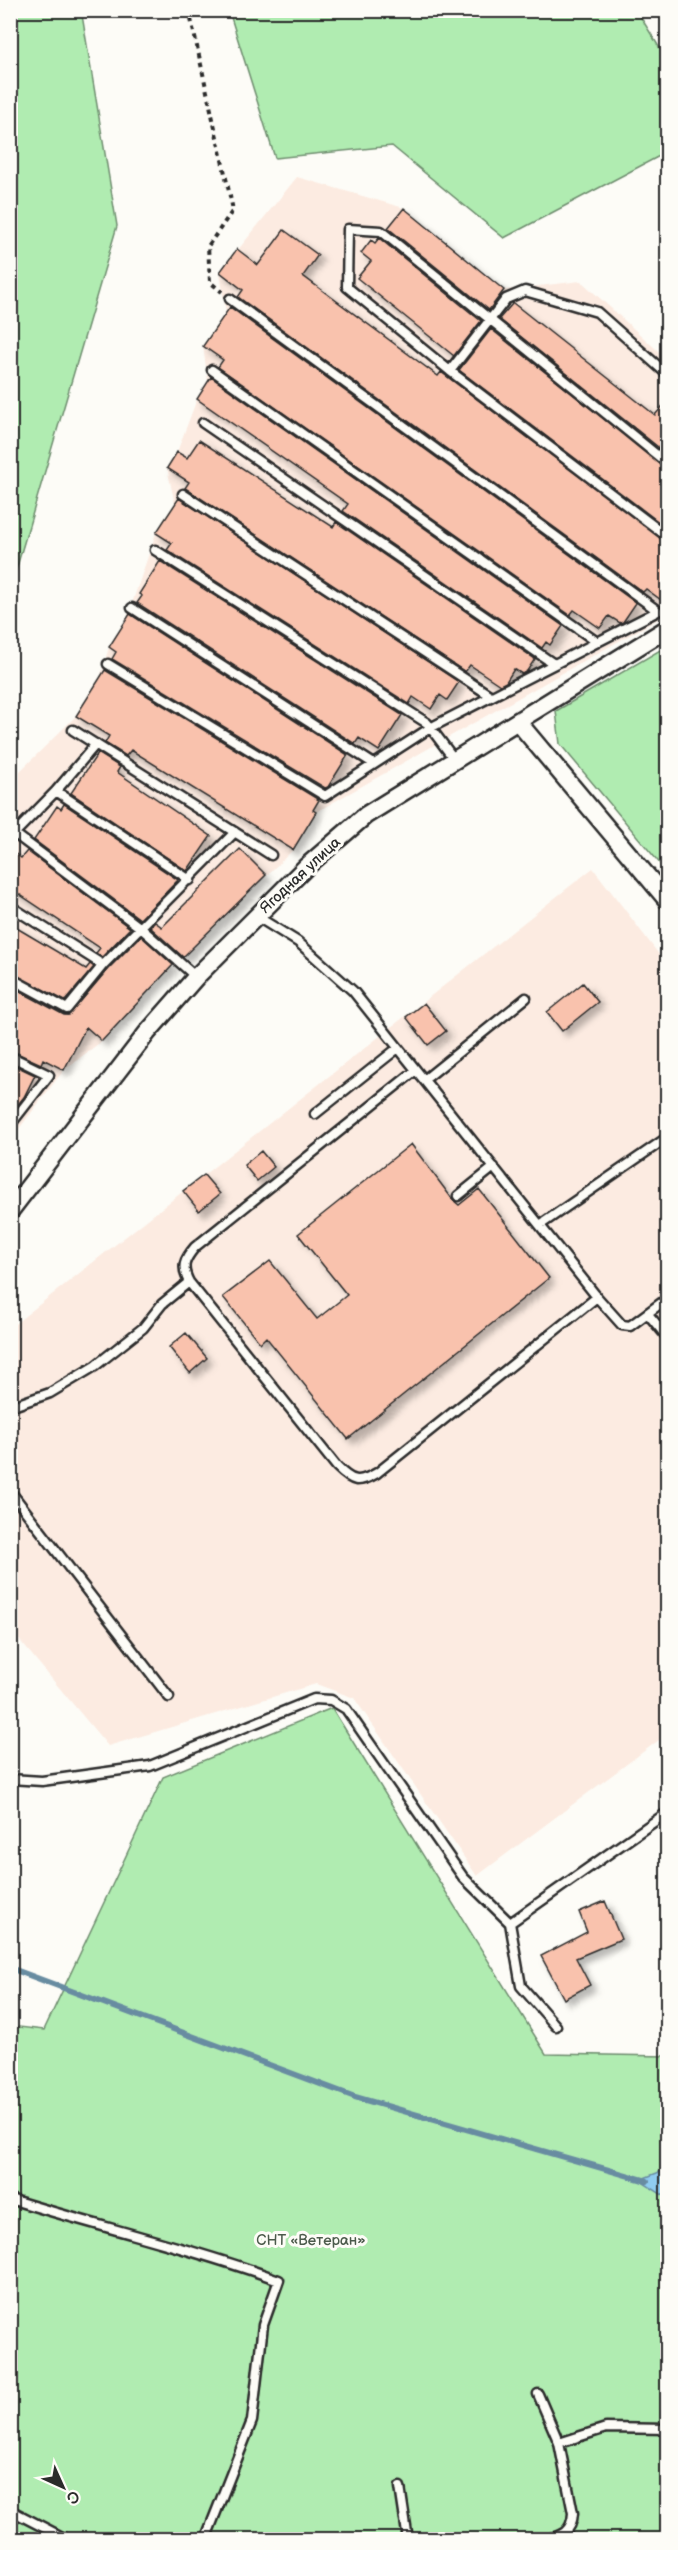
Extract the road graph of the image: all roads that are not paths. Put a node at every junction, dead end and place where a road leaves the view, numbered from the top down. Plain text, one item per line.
1 (230, 299) road end
2 (489, 321) junction
3 (212, 370) dead end
4 (450, 371) junction
5 (668, 375) edge
6 (203, 423) dead end
7 (668, 464) edge
8 (183, 494) dead end
9 (668, 537) edge
10 (155, 550) dead end
11 (132, 608) dead end
12 (668, 628) edge
13 (597, 642) junction
14 (108, 664) dead end
15 (554, 664) junction
16 (491, 696) junction
17 (518, 722) junction
18 (430, 728) junction
19 (73, 730) dead end
20 (96, 744) junction
21 (454, 759) junction
22 (375, 764) junction
23 (56, 791) junction
24 (235, 832) junction
25 (13, 836) edge
26 (271, 855) dead end
27 (190, 880) junction
28 (668, 901) edge
29 (10, 906) edge
30 (256, 916) junction
31 (142, 928) junction
32 (104, 965) junction
33 (196, 977) junction
34 (10, 978) edge
35 (526, 998) dead end
36 (398, 1048) junction
37 (10, 1056) edge
38 (416, 1070) junction
39 (424, 1080) junction
40 (315, 1114) dead end
41 (11, 1124) edge
42 (668, 1137) edge
43 (494, 1167) junction
44 (458, 1196) dead end
45 (10, 1210) edge
46 (540, 1225) junction
47 (189, 1282) junction
48 (597, 1297) junction
49 (668, 1298) edge
50 (648, 1314) junction
51 (668, 1338) edge
52 (10, 1407) edge
53 (10, 1491) edge
54 (170, 1698) dead end
55 (10, 1779) edge
56 (668, 1812) edge
57 (510, 1923) junction
58 (556, 2026) dead end
59 (10, 2199) edge
60 (538, 2394) dead end
61 (668, 2429) edge
62 (559, 2443) junction
63 (400, 2487) dead end
64 (10, 2510) edge
65 (68, 2540) edge
66 (205, 2540) edge
67 (408, 2540) edge
68 (544, 2540) edge

1 - 13 lane
2 - 4 lane
2 - 4 lane
2 - 5 lane
2 - 7 lane
3 - 13 lane
4 - 9 lane
6 - 15 lane
8 - 16 lane
10 - 18 lane
11 - 22 lane
12 - 17 street, Ягодная улица
13 - 15 lane
14 - 22 lane
15 - 16 lane
16 - 18 lane
17 - 21 street, Ягодная улица
17 - 28 street
18 - 21 lane
18 - 22 lane
19 - 20 lane
20 - 23 lane
20 - 24 lane
21 - 30 street, Ягодная улица
23 - 25 lane
23 - 27 lane
24 - 26 lane
24 - 27 lane
25 - 31 lane
27 - 31 lane
29 - 32 lane
30 - 33 street, Ягодная улица
30 - 36 lane
31 - 32 lane
31 - 33 lane
32 - 34 lane
33 - 45 street, Ягодная улица
35 - 39 lane
36 - 38 lane
36 - 40 lane
37 - 41 lane
38 - 39 lane
38 - 47 lane
39 - 43 lane
42 - 46 lane
43 - 44 lane
43 - 46 lane
46 - 48 lane
47 - 48 lane
47 - 52 lane
48 - 50 lane
49 - 50 lane
50 - 51 lane
53 - 54 lane
55 - 57 lane
56 - 57 lane
57 - 58 lane
59 - 66 lane
60 - 62 lane
61 - 62 lane
62 - 68 lane
63 - 67 lane
64 - 65 lane

